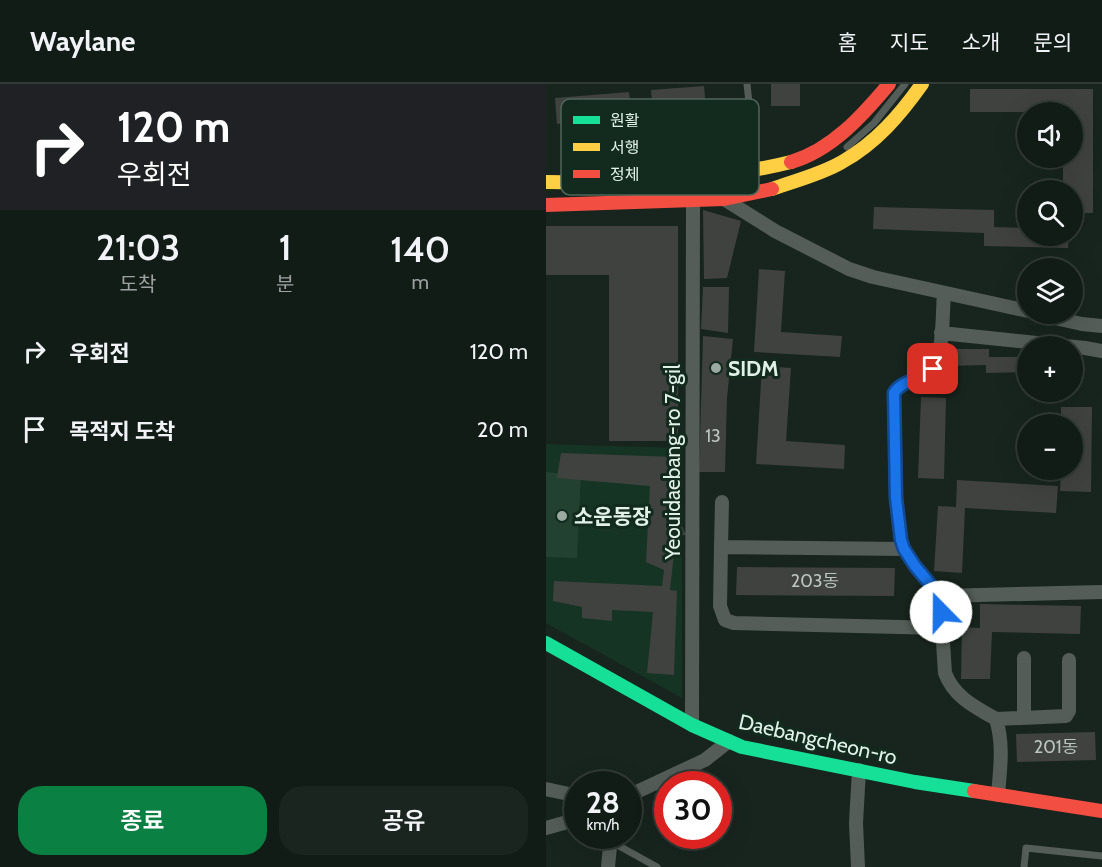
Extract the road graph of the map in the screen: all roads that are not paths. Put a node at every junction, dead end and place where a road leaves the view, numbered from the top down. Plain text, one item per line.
1 (747, 84) edge
2 (889, 84) edge
3 (904, 84) edge
4 (922, 84) edge
5 (749, 99) edge
6 (759, 168) edge
7 (818, 173) junction
8 (759, 192) edge
9 (744, 195) edge
10 (693, 199) junction
11 (724, 199) junction
12 (546, 205) edge
13 (944, 293) junction
14 (1017, 309) edge
15 (1082, 324) edge
16 (1102, 326) edge
17 (941, 333) junction
18 (1102, 351) edge
19 (722, 502) dead end
20 (721, 547) junction
21 (904, 549) junction
22 (1102, 592) edge
23 (940, 596) junction
24 (942, 628) junction
25 (546, 644) edge
26 (1024, 658) dead end
27 (1069, 660) dead end
28 (1024, 718) junction
29 (996, 719) junction
30 (692, 725) junction
31 (729, 741) junction
32 (859, 770) junction
33 (546, 789) edge
34 (642, 789) edge
35 (564, 792) edge
36 (998, 795) junction
37 (1102, 811) edge
38 (564, 823) edge
39 (546, 828) edge
40 (610, 849) edge
41 (628, 849) edge
42 (1102, 856) edge
43 (608, 867) edge
44 (657, 867) edge
45 (858, 867) edge
46 (1024, 867) edge

1 - 5 lane
2 - 6 main road
3 - 7 lane
4 - 7 main road
7 - 8 main road
9 - 11 main road
10 - 11 main road
10 - 12 main road
10 - 30 street, Yeouidaebang-ro 7-gil
11 - 13 street
13 - 14 street
13 - 17 street
15 - 16 street
17 - 18 street
17 - 21 street
19 - 20 street
20 - 21 street
20 - 24 street
21 - 23 street
22 - 23 street
23 - 24 street
24 - 29 street
25 - 30 main road, Daebangcheon-ro
26 - 28 street
27 - 28 street
28 - 29 street
29 - 36 street
30 - 31 main road, Daebangcheon-ro
31 - 32 main road, Daebangcheon-ro
31 - 34 street
32 - 36 main road, Daebangcheon-ro
32 - 45 street
33 - 35 street
36 - 37 main road, Daebangcheon-ro
38 - 39 street
40 - 43 street
41 - 44 lane
42 - 46 lane

